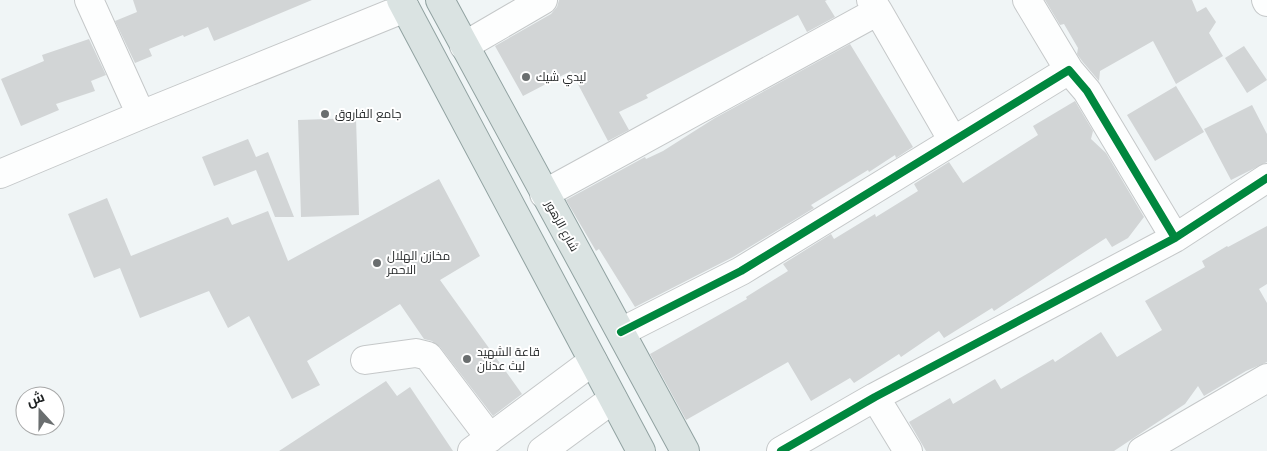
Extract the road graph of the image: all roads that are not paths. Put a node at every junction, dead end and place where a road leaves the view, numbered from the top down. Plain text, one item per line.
1 (89, 0) edge
2 (440, 0) edge
3 (543, 0) edge
4 (1027, 0) edge
5 (403, 4) edge
6 (874, 6) edge
7 (464, 46) junction
8 (1070, 70) junction
9 (141, 114) junction
10 (953, 141) junction
11 (0, 174) edge
12 (1267, 178) edge
13 (544, 194) junction
14 (1174, 238) junction
15 (621, 332) junction
16 (365, 360) dead end
17 (593, 361) junction
18 (1267, 378) edge
19 (875, 397) junction
20 (613, 399) junction
21 (481, 445) edge
22 (542, 451) edge
23 (641, 451) edge
24 (685, 451) edge
25 (781, 451) edge
26 (908, 451) edge
27 (1142, 451) edge

1 - 9 street
2 - 7 main road, شارع الزهور
3 - 7 street
4 - 8 street
5 - 9 street
5 - 17 main road
6 - 10 street
6 - 13 street
7 - 13 main road, شارع الزهور
8 - 10 street
8 - 14 street
9 - 11 street
10 - 15 street
12 - 14 street
13 - 15 main road, شارع الزهور
14 - 19 street
15 - 24 main road, شارع الزهور
16 - 21 street
17 - 20 main road
17 - 21 street
18 - 27 street
19 - 25 street
19 - 26 street
20 - 22 street
20 - 23 main road

